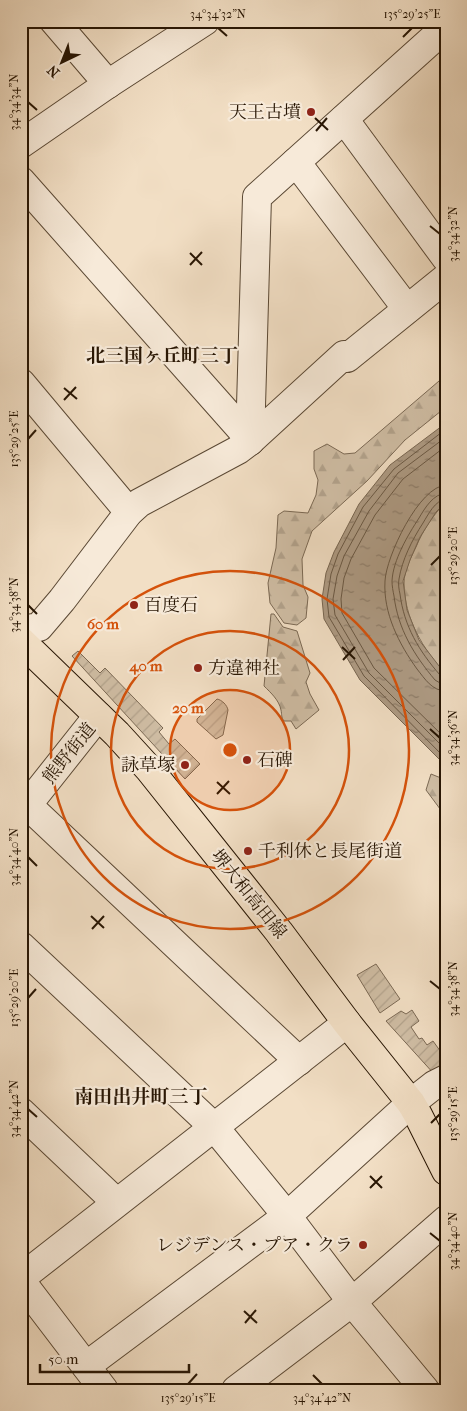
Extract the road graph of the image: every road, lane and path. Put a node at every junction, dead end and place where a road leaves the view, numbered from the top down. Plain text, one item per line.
1 (54, 21) edge
2 (205, 21) edge
3 (446, 27) edge
4 (108, 84) junction
5 (344, 119) junction
6 (21, 144) edge
7 (296, 162) junction
8 (21, 181) edge
9 (446, 258) edge
10 (446, 278) edge
11 (407, 309) junction
12 (21, 383) edge
13 (250, 441) junction
14 (129, 512) junction
15 (21, 630) edge
16 (21, 641) edge
17 (98, 716) junction
18 (24, 806) edge
19 (21, 946) edge
20 (347, 1022) junction
21 (299, 1061) junction
22 (446, 1079) edge
23 (414, 1109) junction
24 (21, 1112) edge
25 (215, 1128) junction
26 (441, 1148) edge
27 (446, 1171) edge
28 (116, 1202) junction
29 (287, 1216) junction
30 (446, 1220) edge
31 (21, 1279) edge
32 (352, 1302) junction
33 (86, 1366) junction
34 (104, 1390) edge
35 (236, 1390) edge
36 (425, 1390) edge

1 - 4 street
2 - 4 street
3 - 5 street
4 - 6 street
5 - 7 street
5 - 9 street
7 - 11 street
7 - 13 street
8 - 13 street
10 - 11 street
11 - 13 street
12 - 14 street
13 - 14 street
14 - 15 street
16 - 17 main road, 堺大和高田線
17 - 18 street, 熊野街道
17 - 20 main road, 堺大和高田線
18 - 21 street
19 - 25 street
20 - 21 street
20 - 23 main road, 堺大和高田線
21 - 25 street
22 - 23 street
23 - 26 main road, 堺大和高田線
23 - 29 street
24 - 28 street
25 - 28 street
25 - 29 street
26 - 27 main road, 堺大和高田線
28 - 31 street
29 - 32 street
29 - 33 street
30 - 32 street
31 - 33 street
32 - 35 street
32 - 36 street
33 - 34 street

